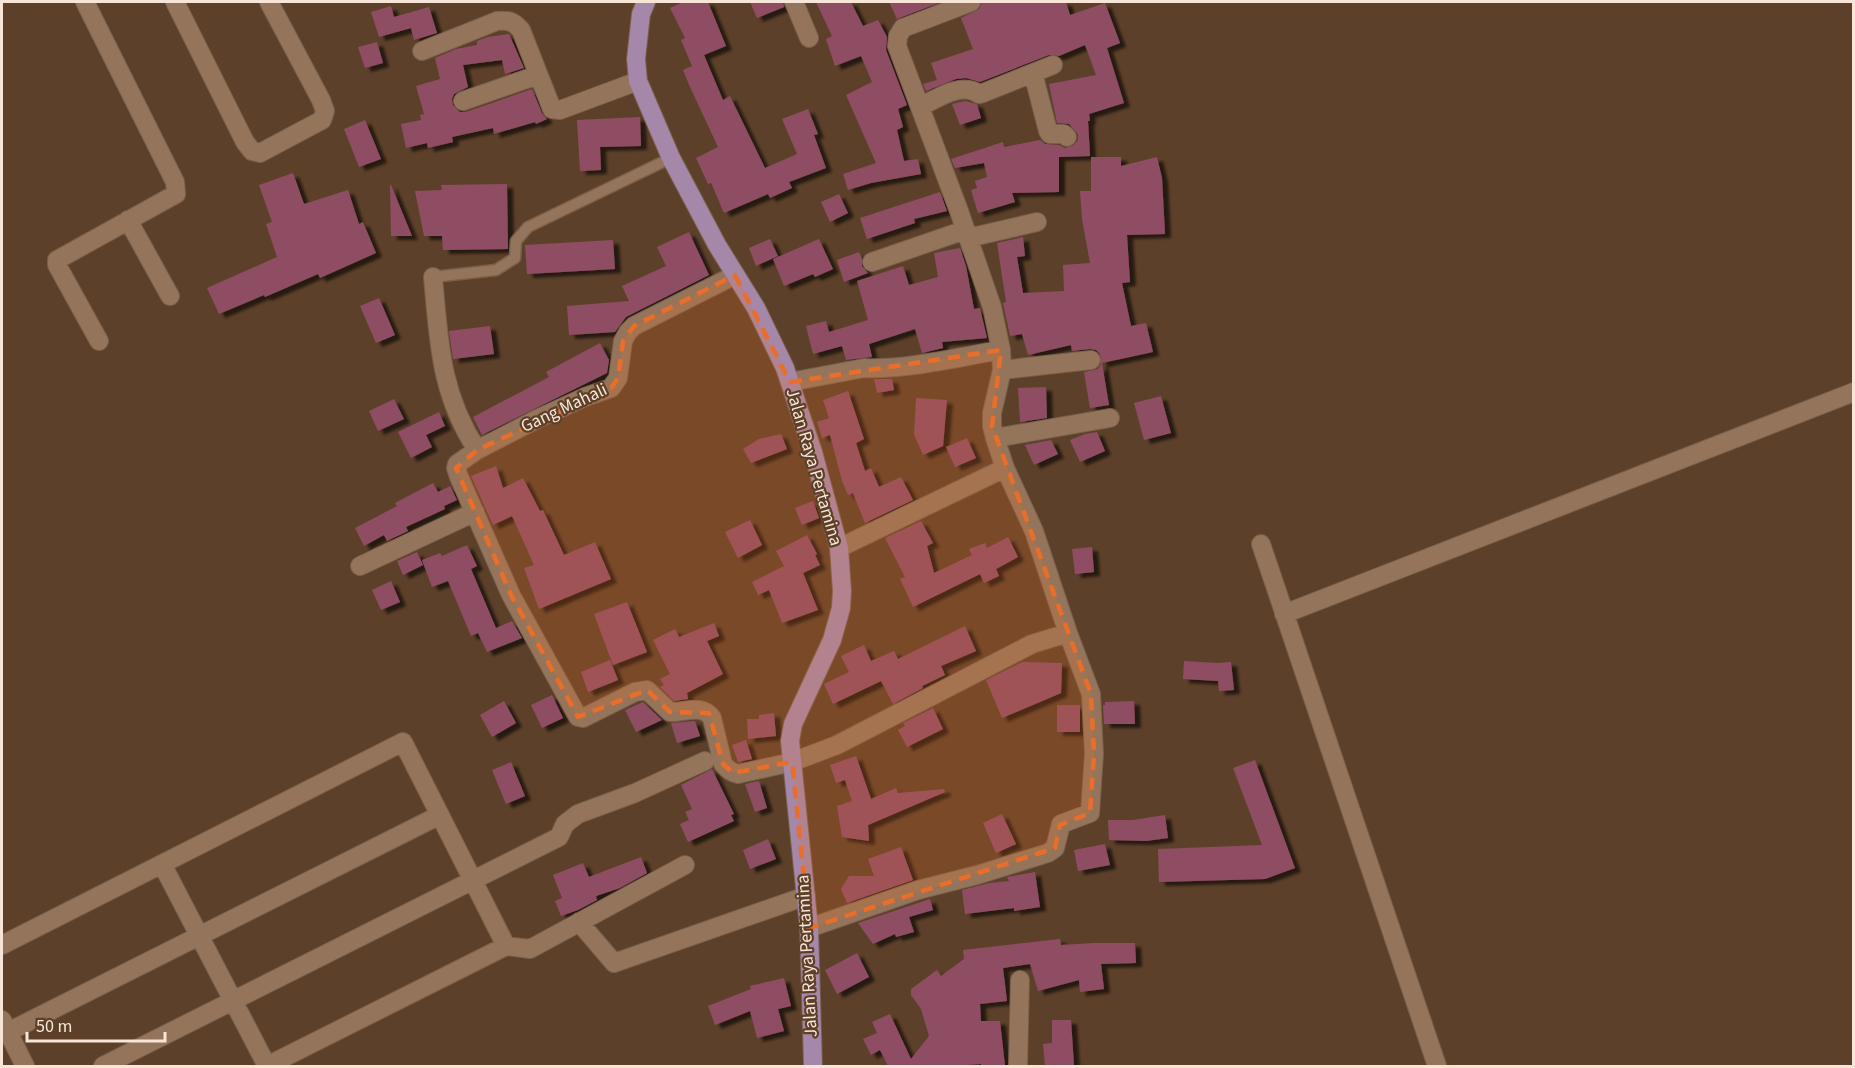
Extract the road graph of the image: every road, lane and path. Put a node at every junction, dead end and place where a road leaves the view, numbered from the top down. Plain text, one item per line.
1 (86, 2) edge
2 (174, 2) edge
3 (269, 2) edge
4 (646, 2) edge
5 (794, 2) edge
6 (971, 2) edge
7 (809, 38) dead end
8 (422, 51) dead end
9 (1053, 65) dead end
10 (1033, 73) junction
11 (538, 75) junction
12 (638, 81) junction
13 (462, 101) dead end
14 (920, 107) junction
15 (1067, 137) dead end
16 (671, 158) junction
17 (128, 220) junction
18 (1037, 222) dead end
19 (966, 234) junction
20 (872, 262) dead end
21 (735, 274) junction
22 (433, 277) joint
23 (170, 296) dead end
24 (99, 341) dead end
25 (1001, 350) junction
26 (1091, 360) dead end
27 (1002, 370) junction
28 (790, 382) junction
29 (1854, 392) edge
30 (1110, 418) dead end
31 (995, 438) junction
32 (477, 450) junction
33 (1005, 468) junction
34 (475, 512) junction
35 (1261, 544) dead end
36 (839, 548) junction
37 (360, 566) dead end
38 (1284, 614) junction
39 (1068, 633) junction
40 (705, 760) dead end
41 (792, 762) junction
42 (440, 815) junction
43 (162, 864) junction
44 (685, 865) dead end
45 (472, 879) junction
46 (806, 896) junction
47 (579, 922) junction
48 (809, 928) junction
49 (199, 935) junction
50 (2, 945) edge
51 (506, 946) junction
52 (1020, 980) dead end
53 (233, 1000) junction
54 (4, 1026) edge
55 (25, 1066) edge
56 (103, 1066) edge
57 (267, 1066) edge
58 (813, 1066) edge
59 (1018, 1066) edge
60 (1437, 1066) edge

1 - 17 street
2 - 3 street
4 - 12 main road, Jalan Raya Pertamina
5 - 7 street
6 - 14 street
8 - 11 street
9 - 10 street
10 - 14 street
10 - 15 street
11 - 12 street
11 - 13 street
12 - 16 main road, Jalan Raya Pertamina
14 - 19 street
16 - 21 main road, Jalan Raya Pertamina
16 - 22 lane
17 - 23 street
17 - 24 street
18 - 19 street
19 - 20 street
19 - 25 street
21 - 28 main road, Jalan Raya Pertamina
21 - 32 street, Gang Mahali
22 - 32 street
25 - 27 street
25 - 28 street
26 - 27 street
27 - 31 street
28 - 36 main road, Jalan Raya Pertamina
29 - 38 street
30 - 31 street
31 - 33 street
32 - 34 street, Gang Mahali
33 - 36 street
33 - 39 street
34 - 37 street
34 - 41 street
35 - 38 street
36 - 41 main road, Jalan Raya Pertamina
38 - 60 street
39 - 41 street
39 - 48 street
40 - 45 street
41 - 46 main road, Jalan Raya Pertamina
42 - 43 street
42 - 45 street
42 - 49 street
43 - 49 street
43 - 50 street
44 - 47 street
45 - 51 street
45 - 53 street
46 - 47 street
46 - 48 main road, Jalan Raya Pertamina
47 - 51 street
48 - 58 main road, Jalan Raya Pertamina
49 - 53 street
49 - 54 street
51 - 57 street
52 - 59 street
53 - 56 street
53 - 57 street
54 - 55 street

